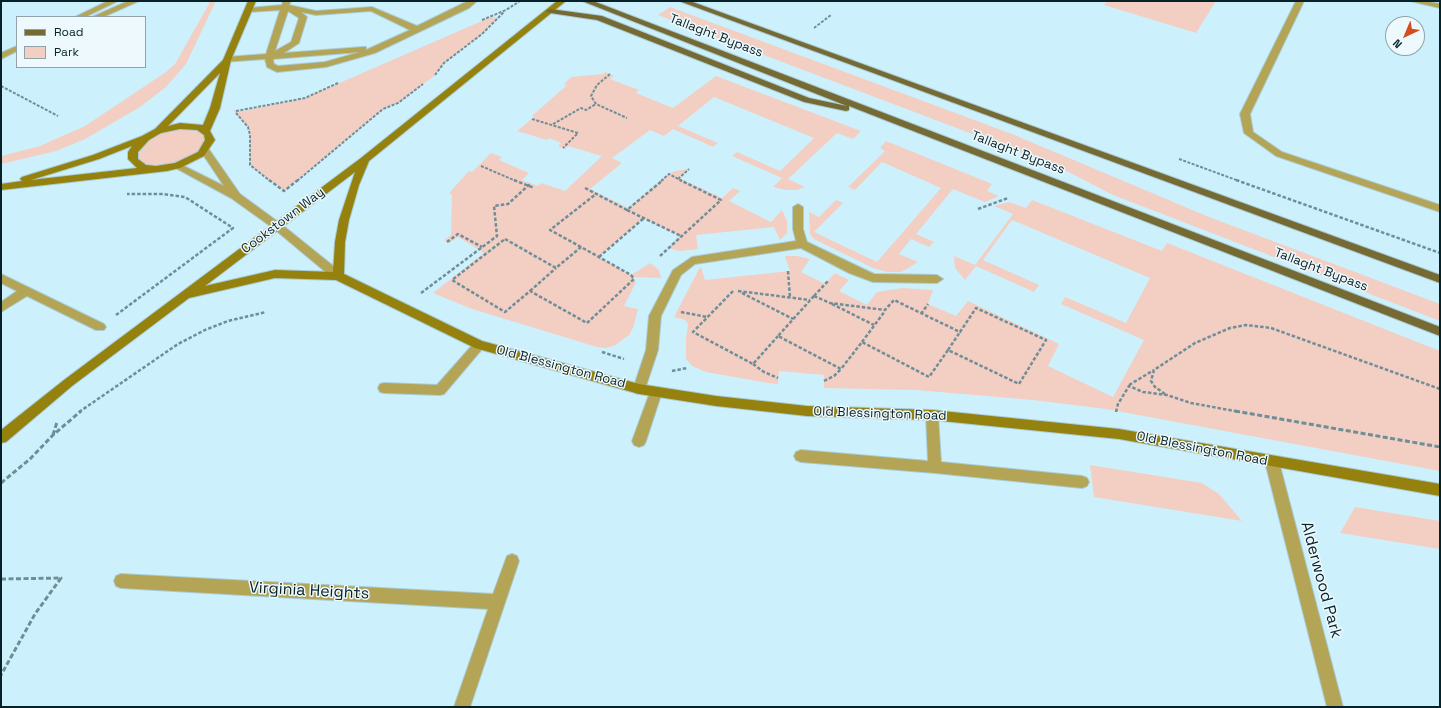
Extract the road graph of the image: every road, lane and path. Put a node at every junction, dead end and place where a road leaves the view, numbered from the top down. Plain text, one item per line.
1 (99, 1) edge
2 (114, 1) edge
3 (124, 1) edge
4 (134, 1) edge
5 (252, 1) edge
6 (473, 1) edge
7 (520, 1) edge
8 (562, 1) edge
9 (586, 1) edge
10 (683, 1) edge
11 (1300, 1) edge
12 (1414, 1) edge
13 (286, 4) edge
14 (1440, 6) edge
15 (249, 10) junction
16 (550, 11) junction
17 (831, 15) dead end
18 (74, 16) edge
19 (81, 16) edge
20 (91, 16) edge
21 (98, 16) edge
22 (814, 28) dead end
23 (418, 30) junction
24 (385, 47) junction
25 (16, 48) edge
26 (3, 52) edge
27 (269, 57) junction
28 (227, 60) junction
29 (610, 74) dead end
30 (433, 77) dead end
31 (427, 81) dead end
32 (1, 86) edge
33 (596, 104) junction
34 (233, 110) dead end
35 (877, 114) junction
36 (58, 116) dead end
37 (627, 118) dead end
38 (532, 119) dead end
39 (553, 124) junction
40 (158, 131) junction
41 (205, 131) junction
42 (146, 138) junction
43 (563, 148) dead end
44 (205, 150) junction
45 (1171, 157) dead end
46 (364, 160) junction
47 (176, 166) junction
48 (482, 166) dead end
49 (689, 169) dead end
50 (155, 170) junction
51 (678, 179) junction
52 (529, 185) junction
53 (1, 187) edge
54 (534, 188) dead end
55 (585, 188) dead end
56 (123, 194) dead end
57 (596, 194) junction
58 (235, 196) junction
59 (1008, 198) dead end
60 (798, 207) dead end
61 (978, 209) dead end
62 (1440, 209) edge
63 (627, 210) junction
64 (644, 218) junction
65 (277, 226) junction
66 (681, 236) junction
67 (447, 242) dead end
68 (802, 244) junction
69 (482, 247) junction
70 (581, 247) junction
71 (1440, 253) edge
72 (660, 256) dead end
73 (599, 257) junction
74 (556, 268) junction
75 (788, 271) dead end
76 (338, 276) junction
77 (1, 278) edge
78 (937, 279) dead end
79 (1440, 279) edge
80 (25, 291) junction
81 (530, 291) junction
82 (733, 291) dead end
83 (187, 294) junction
84 (420, 294) dead end
85 (790, 298) junction
86 (810, 300) junction
87 (830, 303) junction
88 (928, 304) dead end
89 (1, 308) edge
90 (885, 310) junction
91 (677, 311) dead end
92 (266, 312) dead end
93 (921, 314) junction
94 (708, 317) junction
95 (793, 319) junction
96 (874, 325) junction
97 (100, 327) joint
98 (1438, 331) edge
99 (960, 332) junction
100 (778, 336) junction
101 (862, 342) junction
102 (479, 345) junction
103 (948, 350) junction
104 (602, 352) dead end
105 (624, 359) dead end
106 (753, 364) junction
107 (687, 368) dead end
108 (841, 369) junction
109 (1154, 370) junction
110 (672, 371) dead end
111 (778, 378) dead end
112 (824, 381) dead end
113 (1129, 386) junction
114 (384, 388) dead end
115 (639, 389) junction
116 (1440, 389) edge
117 (656, 392) junction
118 (1167, 395) junction
119 (1116, 413) dead end
120 (932, 415) junction
121 (1, 438) edge
122 (639, 441) dead end
123 (1440, 447) edge
124 (801, 456) dead end
125 (1272, 462) junction
126 (935, 467) junction
127 (1082, 482) dead end
128 (1, 483) edge
129 (1440, 490) edge
130 (512, 561) dead end
131 (1, 579) edge
132 (121, 581) dead end
133 (497, 602) junction
134 (1, 675) edge
135 (462, 707) edge
136 (1335, 707) edge

1 - 18 street
2 - 19 street
3 - 20 street
4 - 21 street
5 - 15 street
6 - 23 street
7 - 30 path
8 - 16 street, Cookstown Way
9 - 35 main road, Tallaght Bypass
10 - 79 main road, Tallaght Bypass
11 - 62 street
12 - 14 street
13 - 15 street
13 - 23 street
13 - 27 street
13 - 27 street
15 - 28 street
16 - 35 main road
16 - 46 street, Cookstown Way
17 - 22 path
23 - 24 street
24 - 27 street
24 - 27 street
25 - 26 street
27 - 28 street
28 - 40 street
28 - 41 street
29 - 33 path
31 - 34 path
32 - 36 path
33 - 37 path
33 - 39 path
35 - 98 main road, Tallaght Bypass
38 - 39 path
39 - 43 path
40 - 41 street
40 - 42 street
41 - 44 street
42 - 50 street
42 - 53 street
44 - 47 street
44 - 58 street
45 - 71 path
46 - 65 street, Cookstown Way
46 - 76 street
47 - 50 street
47 - 58 street
48 - 52 path
49 - 51 path
50 - 53 street
51 - 63 path
51 - 66 path
52 - 54 path
52 - 69 path
55 - 57 path
56 - 97 path
57 - 63 path
57 - 70 path
58 - 65 street
59 - 61 path
60 - 68 street
63 - 64 path
64 - 66 path
64 - 73 path
65 - 76 street
65 - 83 street, Cookstown Way
66 - 72 path
67 - 69 path
68 - 78 street
68 - 115 street
69 - 84 path
70 - 73 path
70 - 74 path
73 - 81 path
74 - 81 path
74 - 81 path
75 - 85 path
76 - 83 street
76 - 102 street, Old Blessington Road
77 - 80 street
80 - 89 street
80 - 97 street
82 - 94 path
83 - 121 street, Cookstown Way
85 - 86 path
85 - 95 path
86 - 87 path
86 - 95 path
87 - 90 path
87 - 96 path
88 - 93 path
90 - 93 path
90 - 96 path
91 - 94 path
92 - 128 path
93 - 99 path
94 - 106 path
95 - 100 path
96 - 101 path
99 - 103 path
99 - 103 path
100 - 106 path
100 - 108 path
101 - 103 path
101 - 108 path
102 - 114 street
102 - 115 street, Old Blessington Road
104 - 105 path
106 - 111 path
107 - 110 path
108 - 112 path
109 - 113 path
109 - 116 path
109 - 118 path
113 - 118 path
113 - 119 path
115 - 117 street, Old Blessington Road
117 - 120 street, Old Blessington Road
117 - 122 street
118 - 123 path
120 - 125 street, Old Blessington Road
120 - 126 street
124 - 126 street
125 - 129 street, Old Blessington Road
125 - 136 street, Alderwood Park
126 - 127 street
130 - 133 street
131 - 134 path
132 - 133 street, Virginia Heights
133 - 135 street

